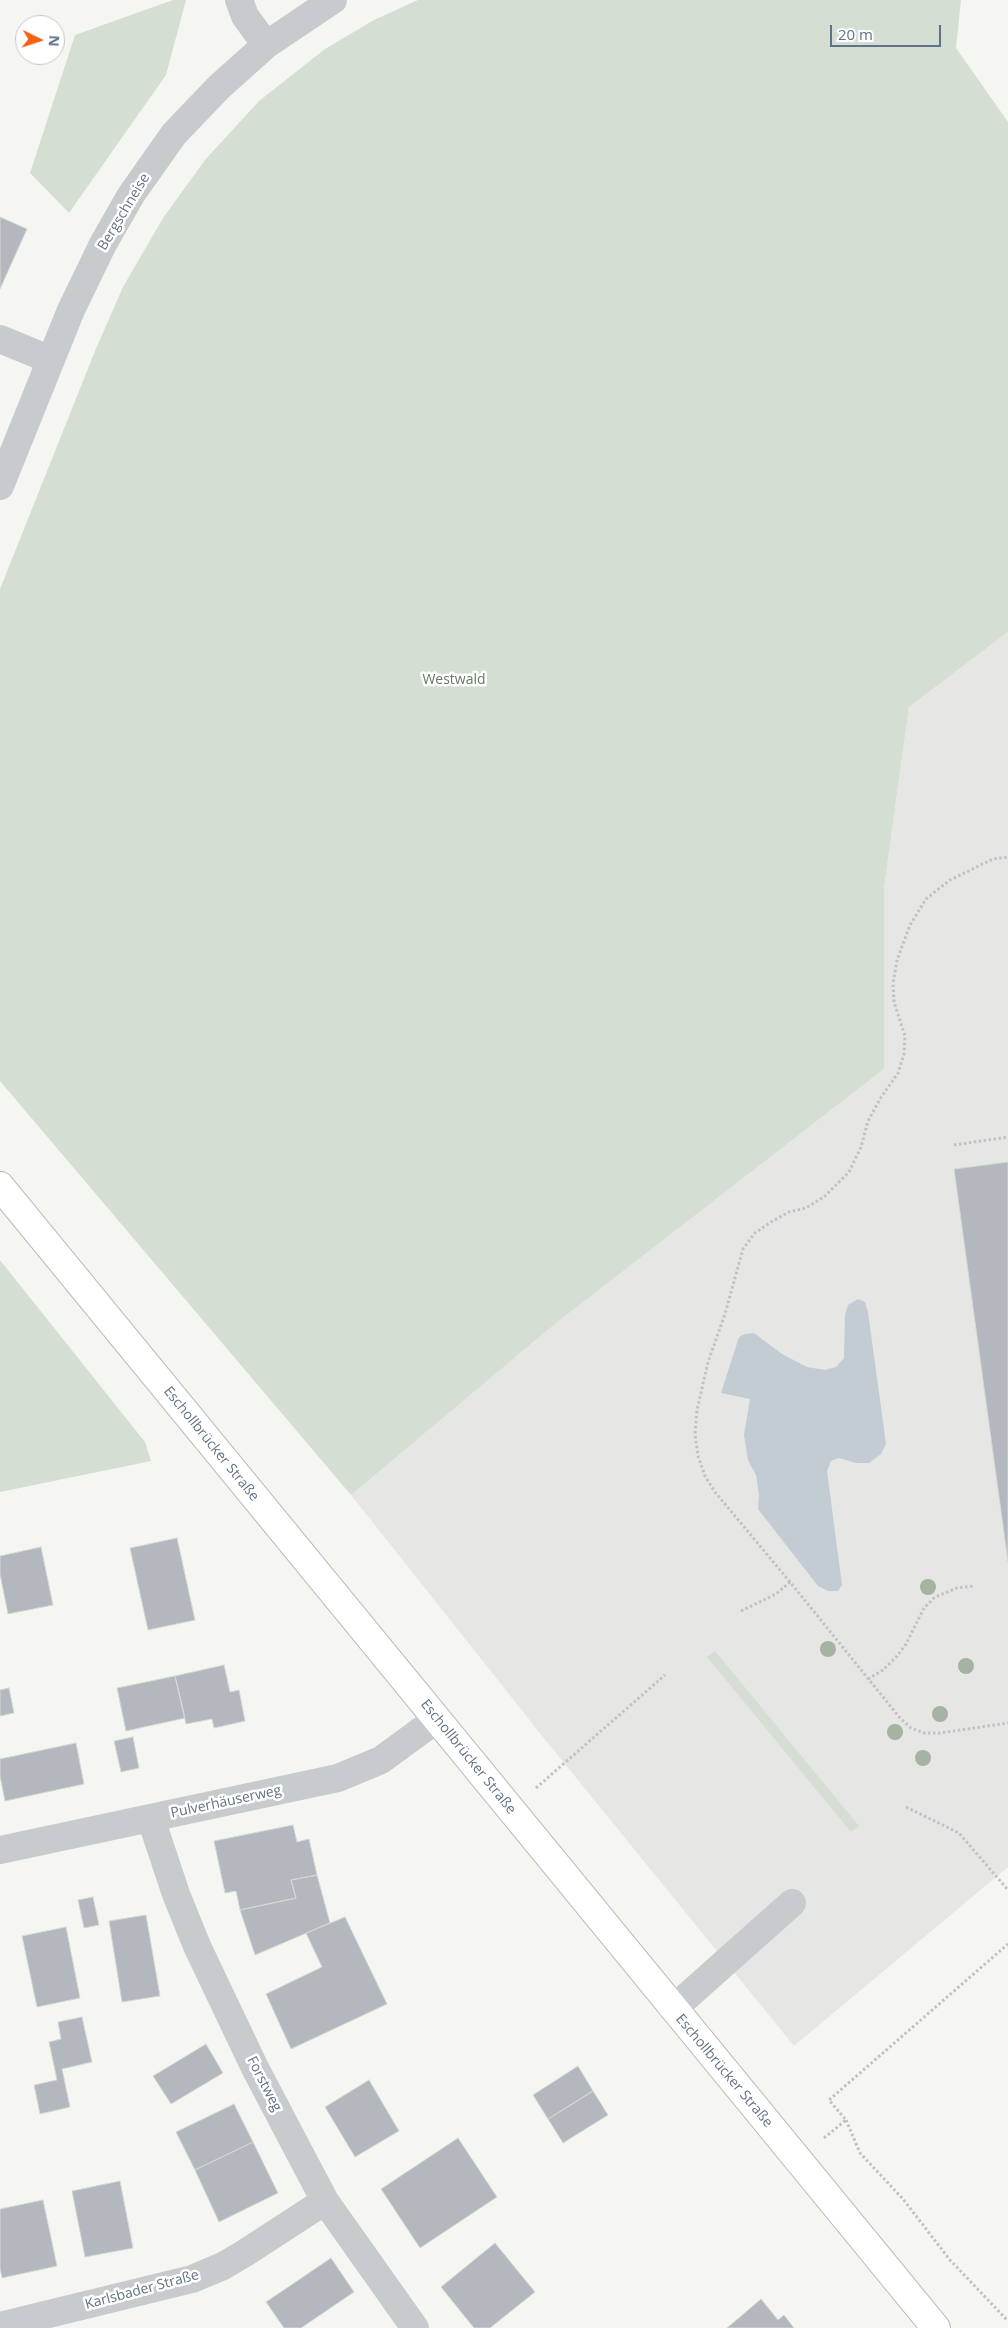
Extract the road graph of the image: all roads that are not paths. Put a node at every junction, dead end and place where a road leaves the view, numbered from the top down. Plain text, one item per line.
1 (240, 0) edge
2 (333, 0) edge
3 (266, 45) junction
4 (0, 340) edge
5 (51, 360) junction
6 (0, 486) edge
7 (0, 1186) edge
8 (438, 1719) junction
9 (151, 1819) junction
10 (0, 1850) edge
11 (792, 1903) dead end
12 (673, 2009) junction
13 (325, 2201) junction
14 (0, 2326) edge
15 (415, 2328) edge
16 (936, 2328) edge

1 - 3 street
2 - 3 street, Bergschneise
3 - 5 street, Bergschneise
4 - 5 street
5 - 6 street, Bergschneise
7 - 8 main road, Eschollbrücker Straße
8 - 9 street, Pulverhäuserweg
8 - 12 main road, Eschollbrücker Straße
9 - 10 street, Pulverhäuserweg
9 - 13 street, Forstweg
11 - 12 street
12 - 16 main road, Eschollbrücker Straße
13 - 14 street, Karlsbader Straße
13 - 15 street, Forstweg

